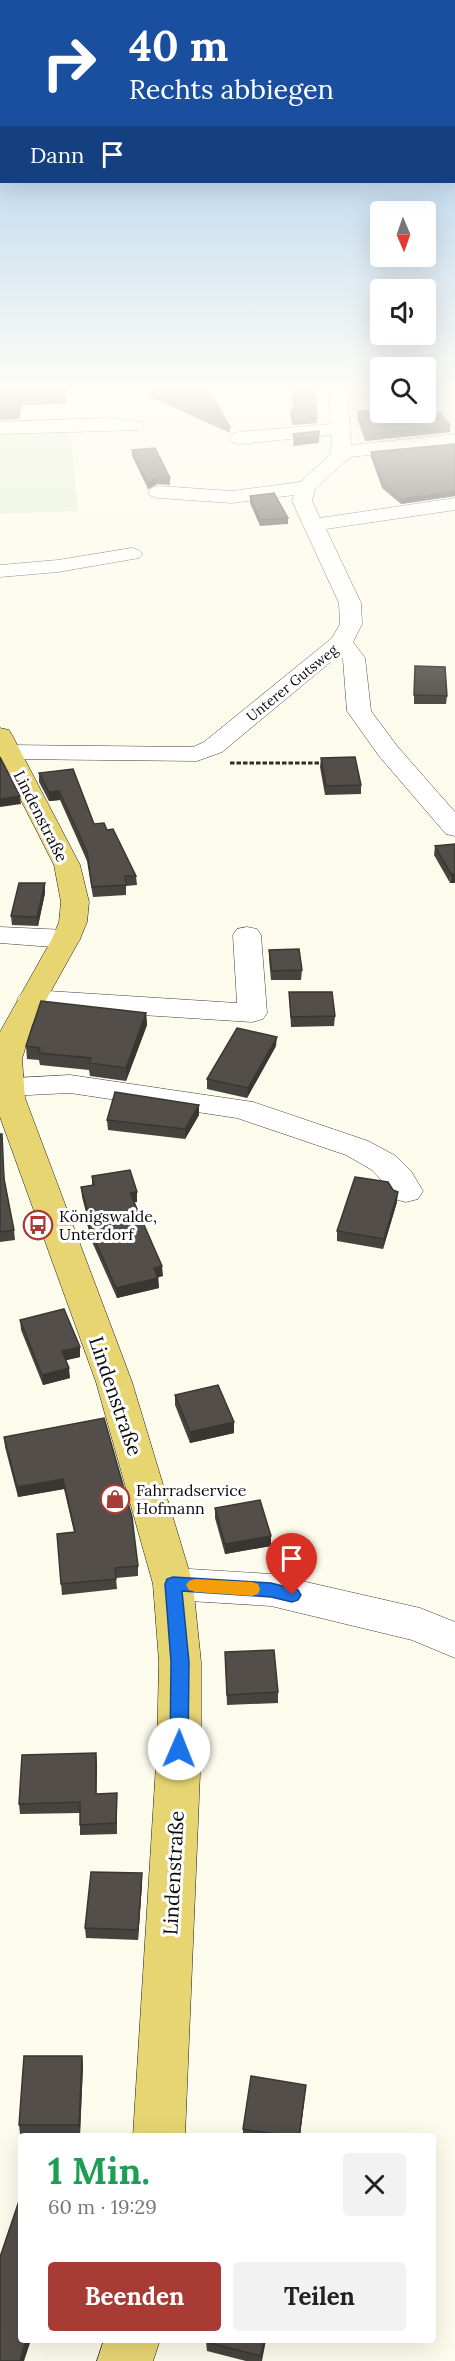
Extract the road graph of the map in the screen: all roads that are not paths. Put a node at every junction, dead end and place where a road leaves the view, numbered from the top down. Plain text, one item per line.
1 (303, 497) edge
2 (455, 504) edge
3 (313, 525) junction
4 (132, 554) dead end
5 (0, 571) edge
6 (341, 642) junction
7 (4, 743) edge
8 (455, 828) edge
9 (247, 934) dead end
10 (0, 935) edge
11 (66, 939) junction
12 (32, 999) junction
13 (5, 1095) edge
14 (406, 1191) dead end
15 (173, 1584) junction
16 (455, 1641) edge
17 (159, 2133) edge
18 (131, 2343) edge
19 (125, 2361) edge

1 - 3 street, Unterer Gutsweg
2 - 3 street
3 - 6 street, Unterer Gutsweg
4 - 5 street
6 - 7 street, Unterer Gutsweg
6 - 8 street
7 - 11 main road, Lindenstraße
9 - 12 street
10 - 11 street
11 - 12 main road, Lindenstraße
12 - 13 main road, Lindenstraße
13 - 14 street
13 - 15 main road, Lindenstraße
15 - 16 street
15 - 17 main road, Lindenstraße
18 - 19 main road

